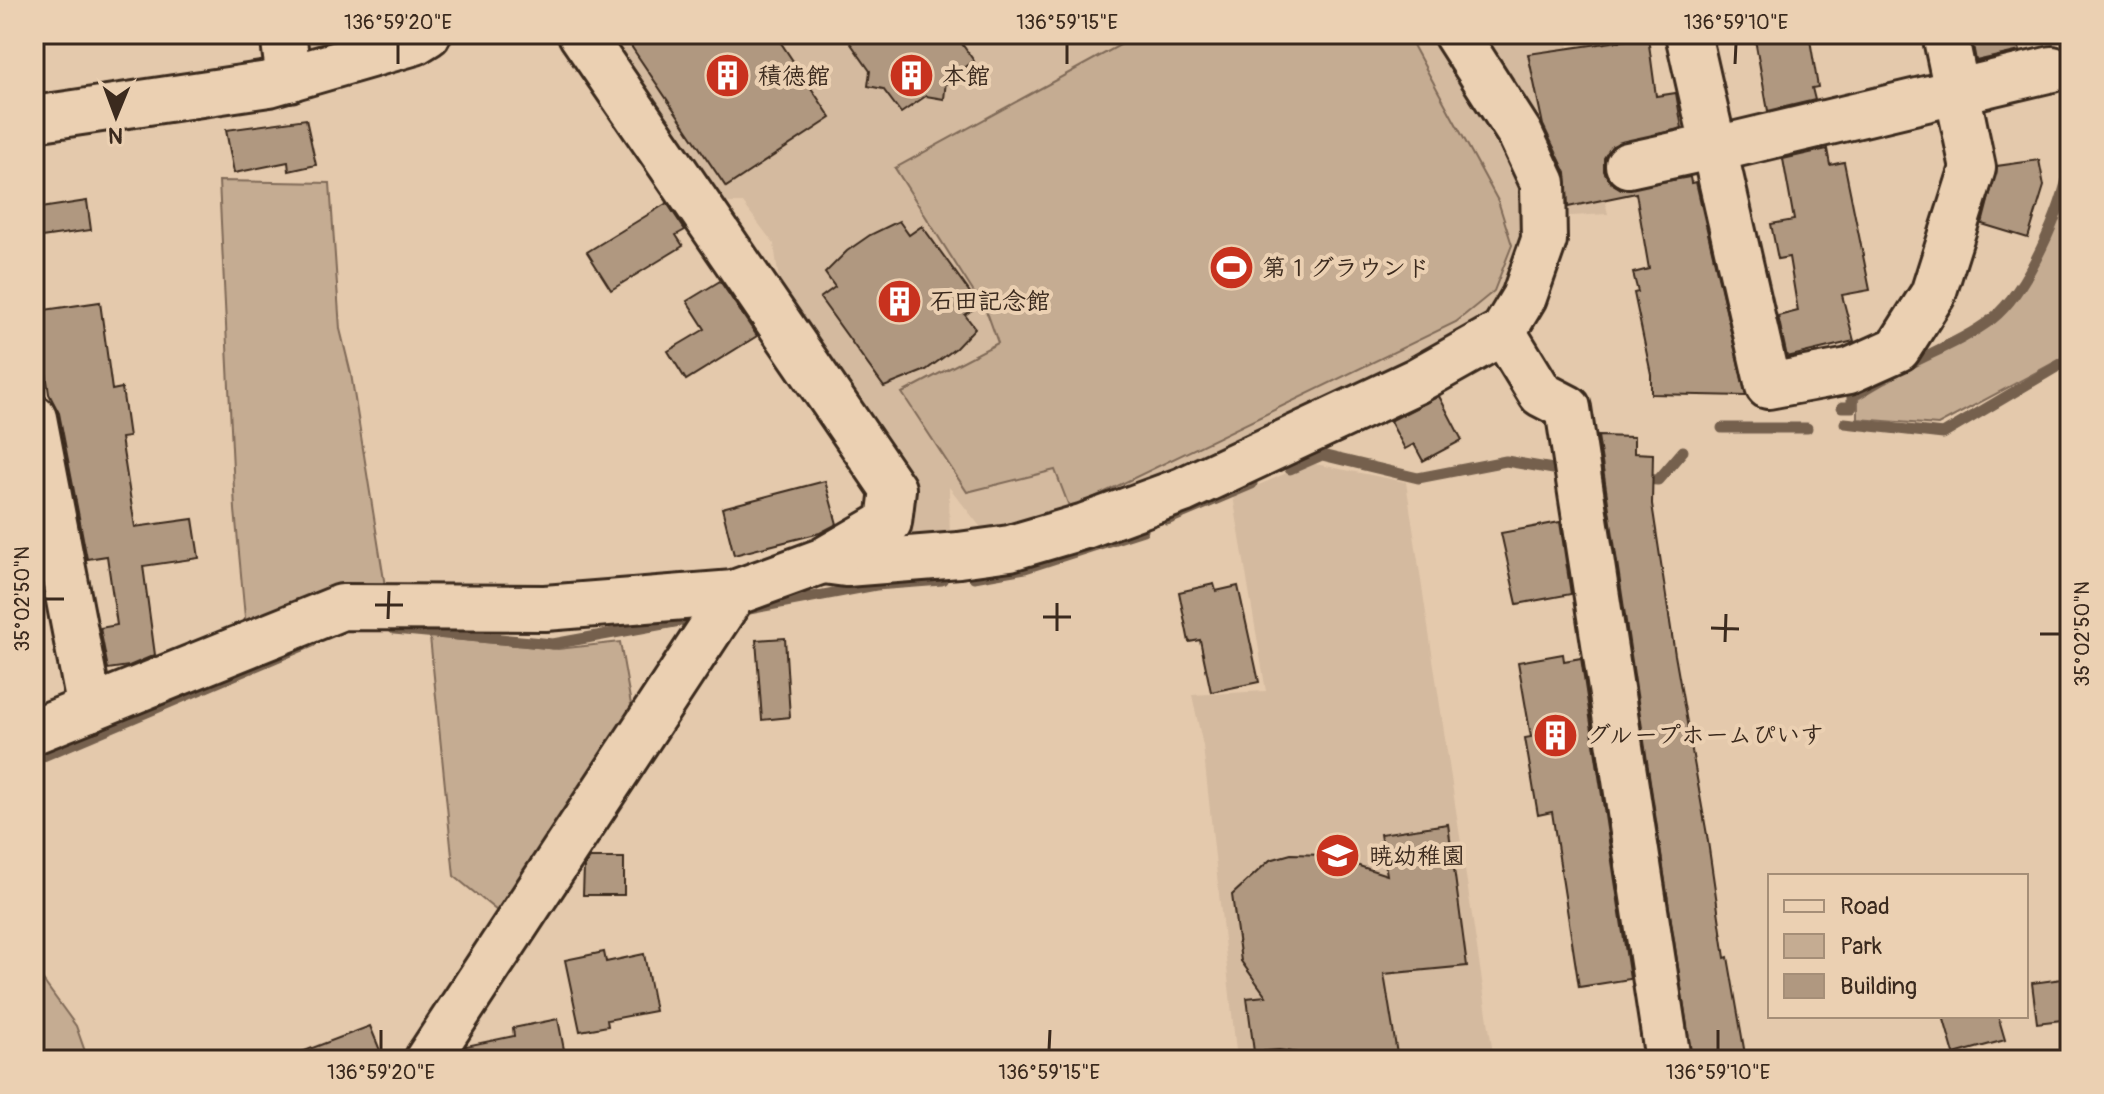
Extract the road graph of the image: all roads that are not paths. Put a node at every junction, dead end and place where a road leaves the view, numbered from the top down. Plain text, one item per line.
1 (283, 34) edge
2 (428, 34) edge
3 (581, 34) edge
4 (1456, 34) edge
5 (1688, 34) edge
6 (1945, 34) edge
7 (2052, 69) dead end
8 (289, 79) junction
9 (1958, 94) junction
10 (34, 119) edge
11 (1716, 148) junction
12 (1628, 165) dead end
13 (1503, 332) junction
14 (34, 418) edge
15 (822, 561) junction
16 (734, 593) junction
17 (90, 709) junction
18 (34, 731) edge
19 (427, 1060) edge
20 (1668, 1060) edge

1 - 8 street
2 - 8 street
3 - 15 street
4 - 13 street
5 - 11 street
6 - 9 street
7 - 9 street
8 - 10 street
9 - 11 street
9 - 11 street
11 - 12 street
13 - 15 street
13 - 20 street
14 - 17 street
15 - 16 street
16 - 17 street
16 - 19 street
17 - 18 street

